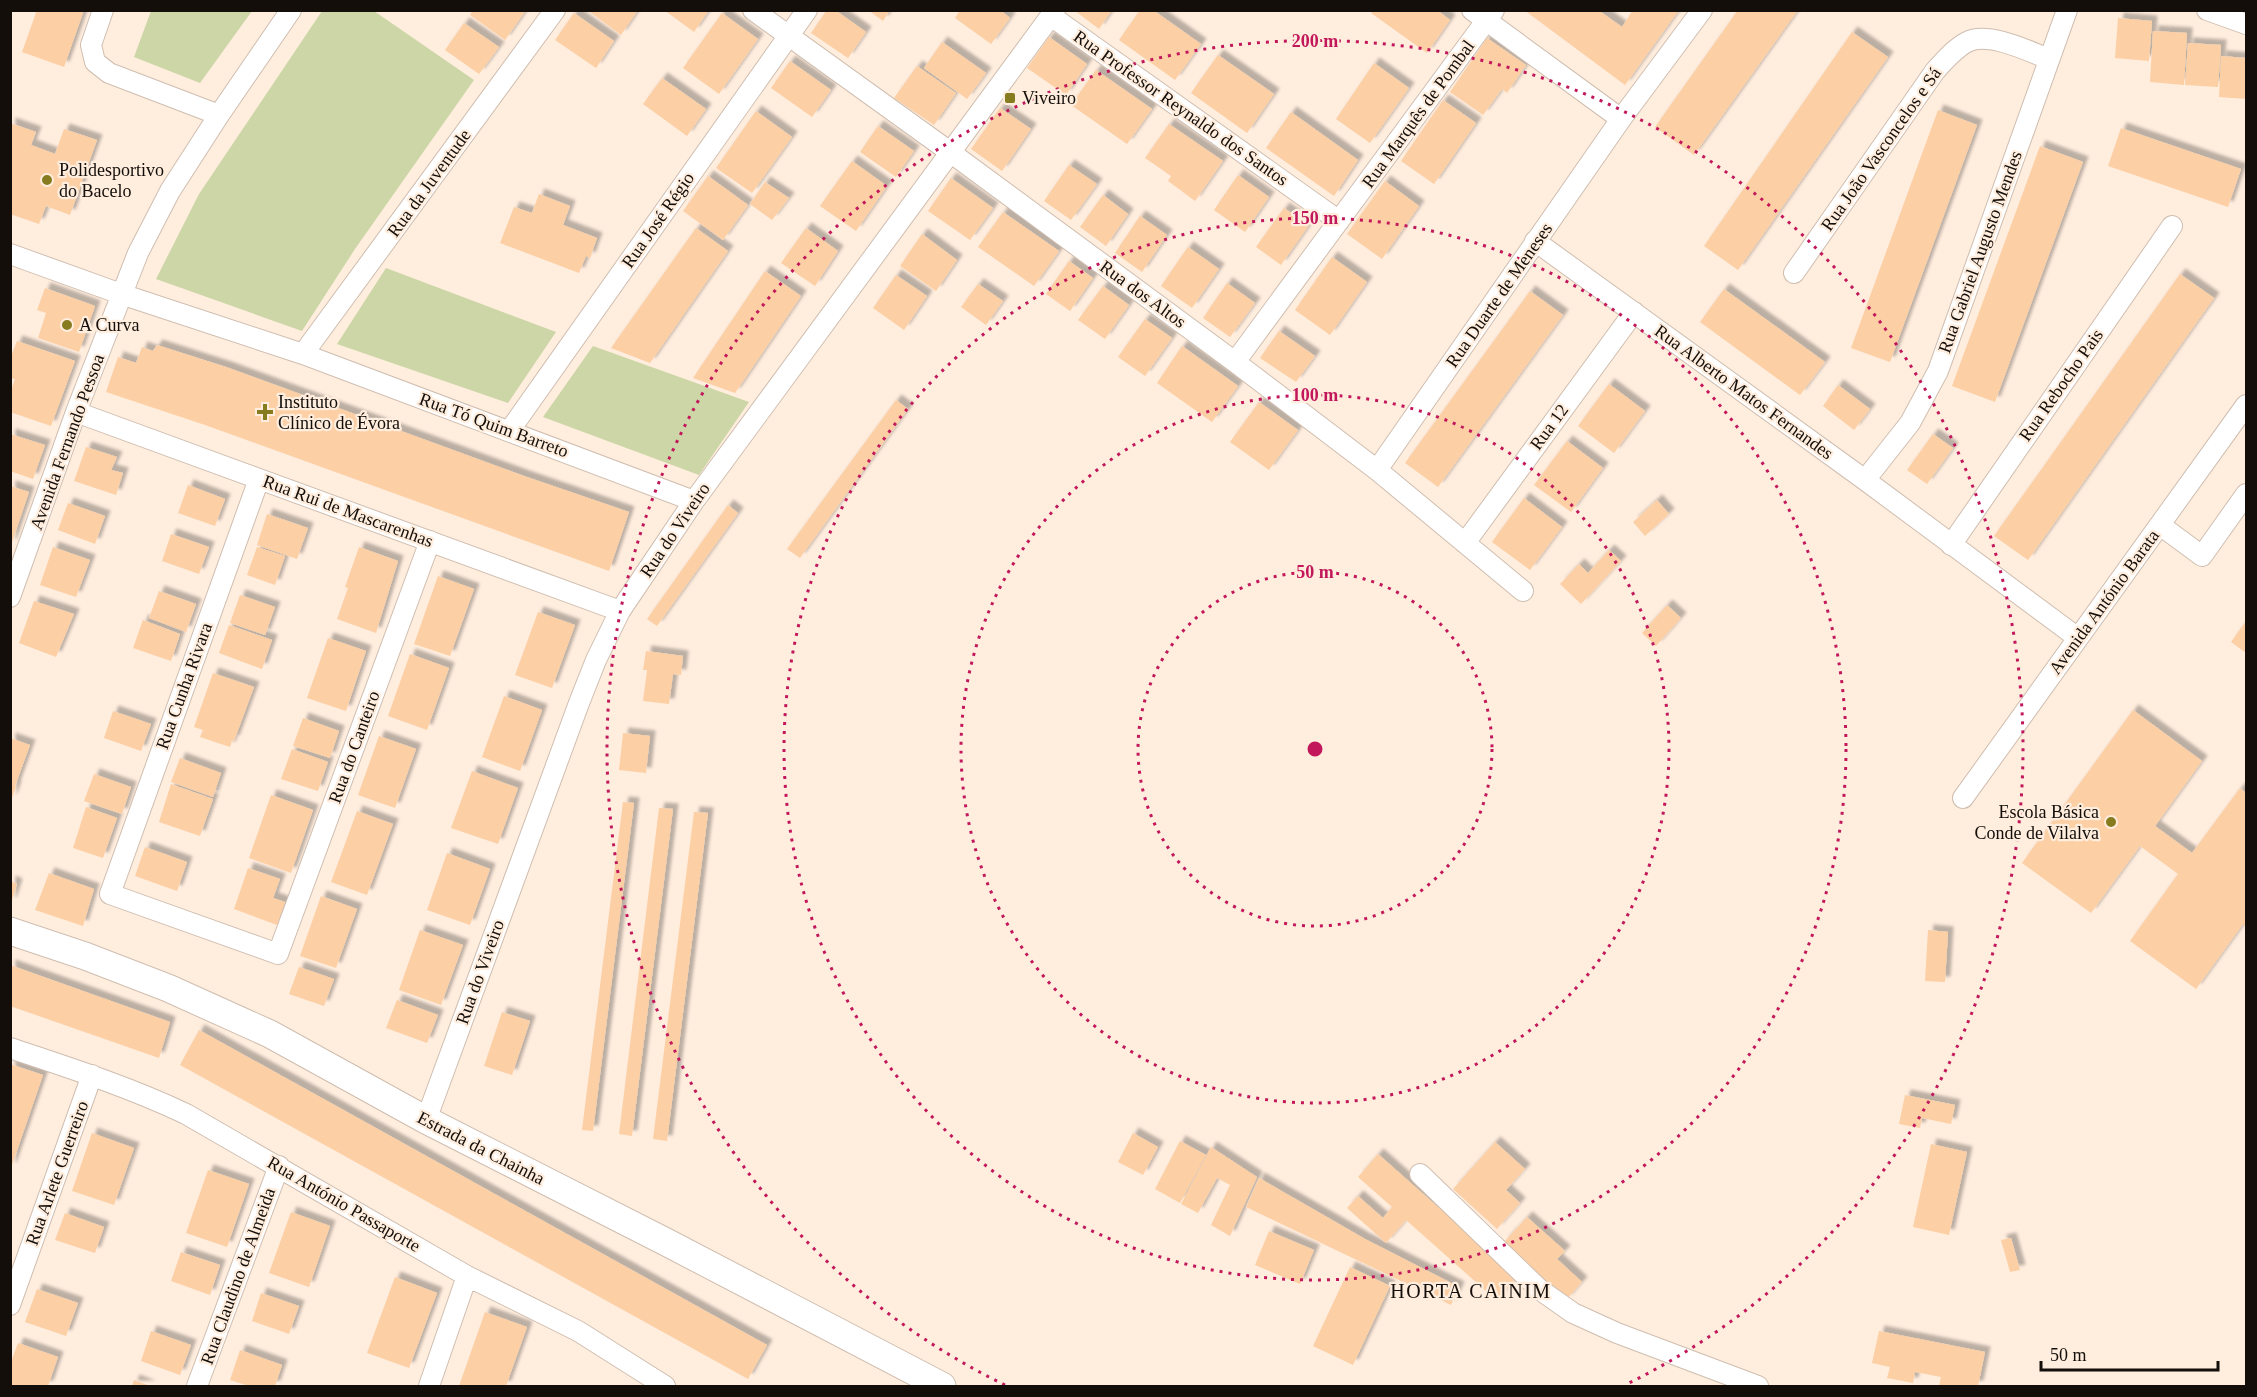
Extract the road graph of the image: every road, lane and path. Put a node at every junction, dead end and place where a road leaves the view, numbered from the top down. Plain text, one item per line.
1 (103, 10) edge
2 (291, 10) edge
3 (555, 10) edge
4 (753, 10) edge
5 (807, 10) edge
6 (1702, 10) edge
7 (2067, 10) edge
8 (2216, 12) edge
9 (1053, 13) edge
10 (1484, 14) edge
11 (2247, 24) edge
12 (789, 36) junction
13 (2049, 59) junction
14 (219, 115) junction
15 (1621, 119) junction
16 (950, 152) junction
17 (1339, 221) junction
18 (2172, 226) dead end
19 (1536, 242) junction
20 (10, 254) edge
21 (1794, 273) dead end
22 (121, 294) junction
23 (1634, 312) junction
24 (303, 354) junction
25 (1235, 362) junction
26 (2247, 405) edge
27 (76, 412) junction
28 (510, 430) junction
29 (1377, 470) junction
30 (259, 479) junction
31 (1865, 480) junction
32 (2247, 494) edge
33 (694, 501) junction
34 (2160, 525) junction
35 (430, 541) junction
36 (1465, 543) junction
37 (1951, 544) junction
38 (1523, 591) dead end
39 (10, 597) edge
40 (620, 611) junction
41 (2078, 638) junction
42 (1963, 798) dead end
43 (10, 931) edge
44 (278, 954) joint
45 (10, 1048) edge
46 (92, 1075) junction
47 (426, 1120) junction
48 (279, 1166) junction
49 (1420, 1174) dead end
50 (18, 1263) edge
51 (467, 1276) junction
52 (10, 1305) edge
53 (197, 1386) edge
54 (429, 1386) edge
55 (665, 1386) edge
56 (942, 1386) edge
57 (1758, 1386) edge

1 - 14 street
2 - 14 street, Avenida Fernando Pessoa
3 - 24 street, Rua da Juventude
4 - 12 street, Rua dos Altos
5 - 12 street, Rua José Régio
6 - 15 street, Rua Duarte de Meneses
7 - 13 street, Rua Gabriel Augusto Mendes
8 - 11 street
9 - 16 street, Rua do Viveiro
9 - 17 street, Rua Professor Reynaldo dos Santos
10 - 15 street
10 - 17 street, Rua Marquês de Pombal
12 - 16 street, Rua dos Altos
12 - 28 street, Rua José Régio
13 - 21 street, Rua João Vasconcelos e Sá
13 - 31 street, Rua Gabriel Augusto Mendes
14 - 22 street, Avenida Fernando Pessoa
15 - 19 street, Rua Duarte de Meneses
16 - 25 street, Rua dos Altos
16 - 33 street, Rua do Viveiro
17 - 25 street, Rua Marquês de Pombal
18 - 37 street, Rua Rebocho Pais
19 - 23 street, Rua Alberto Matos Fernandes
19 - 29 street, Rua Duarte de Meneses
20 - 22 street, Rua Tó Quim Barreto
22 - 24 street, Rua Tó Quim Barreto
22 - 27 street, Avenida Fernando Pessoa
23 - 31 street, Rua Alberto Matos Fernandes
23 - 36 street, Rua 12
24 - 28 street, Rua Tó Quim Barreto
25 - 29 street, Rua dos Altos
26 - 34 street, Avenida António Barata
27 - 30 street, Rua Rui de Mascarenhas
27 - 39 street, Avenida Fernando Pessoa
28 - 33 street, Rua Tó Quim Barreto
29 - 36 street, Rua dos Altos
30 - 35 street, Rua Rui de Mascarenhas
30 - 44 street, Rua Cunha Rivara
31 - 37 street, Rua Alberto Matos Fernandes
32 - 34 street
33 - 40 street, Rua do Viveiro
34 - 41 street, Avenida António Barata
35 - 40 street, Rua Rui de Mascarenhas
35 - 44 street, Rua do Canteiro
36 - 38 street, Rua dos Altos
37 - 41 street, Rua Alberto Matos Fernandes
40 - 47 street, Rua do Viveiro
41 - 42 street, Avenida António Barata
43 - 47 street, Estrada da Chainha
45 - 46 street, Rua António Passaporte
46 - 48 street, Rua António Passaporte
46 - 50 street, Rua Arlete Guerreiro
47 - 56 street, Estrada da Chainha
48 - 51 street, Rua António Passaporte
48 - 53 street, Rua Claudino de Almeida
49 - 57 street
50 - 52 street, Rua Arlete Guerreiro
51 - 54 street
51 - 55 street, Rua António Passaporte

